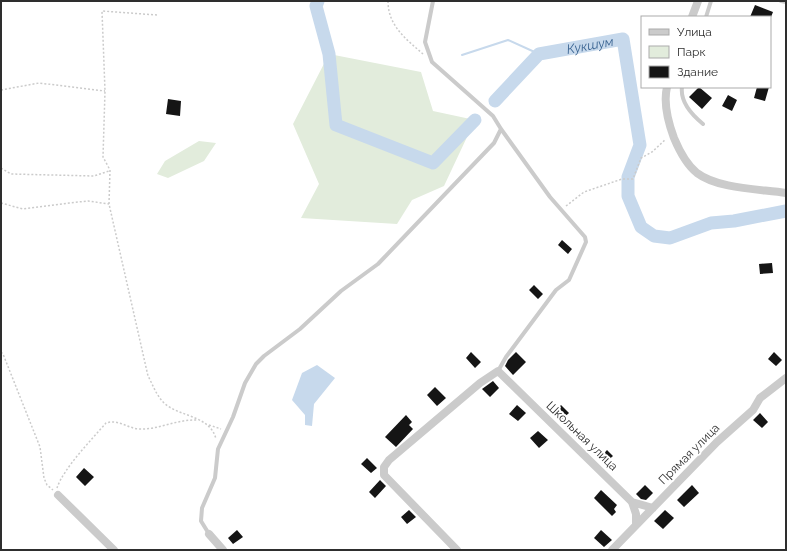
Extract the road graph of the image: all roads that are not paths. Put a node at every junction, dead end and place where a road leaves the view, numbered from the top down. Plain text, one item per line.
1 (433, 1) edge
2 (698, 1) edge
3 (711, 1) edge
4 (780, 1) edge
5 (786, 2) edge
6 (692, 16) edge
7 (706, 16) edge
8 (667, 88) edge
9 (682, 88) edge
10 (703, 124) dead end
11 (501, 129) junction
12 (786, 192) edge
13 (498, 371) junction
14 (786, 378) edge
15 (58, 495) road end
16 (632, 502) junction
17 (653, 508) junction
18 (636, 525) junction
19 (209, 534) joint
20 (114, 550) edge
21 (223, 550) edge
22 (457, 550) edge
23 (612, 550) edge

1 - 11 lane
2 - 6 street
3 - 7 lane
4 - 5 lane
8 - 12 street
9 - 10 lane
11 - 13 lane
11 - 19 lane
13 - 16 street, Школьная улица
13 - 22 street
14 - 17 street, Прямая улица
15 - 20 street
16 - 17 street
16 - 18 street
17 - 18 street, Прямая улица
18 - 23 street, Прямая улица
19 - 21 street

